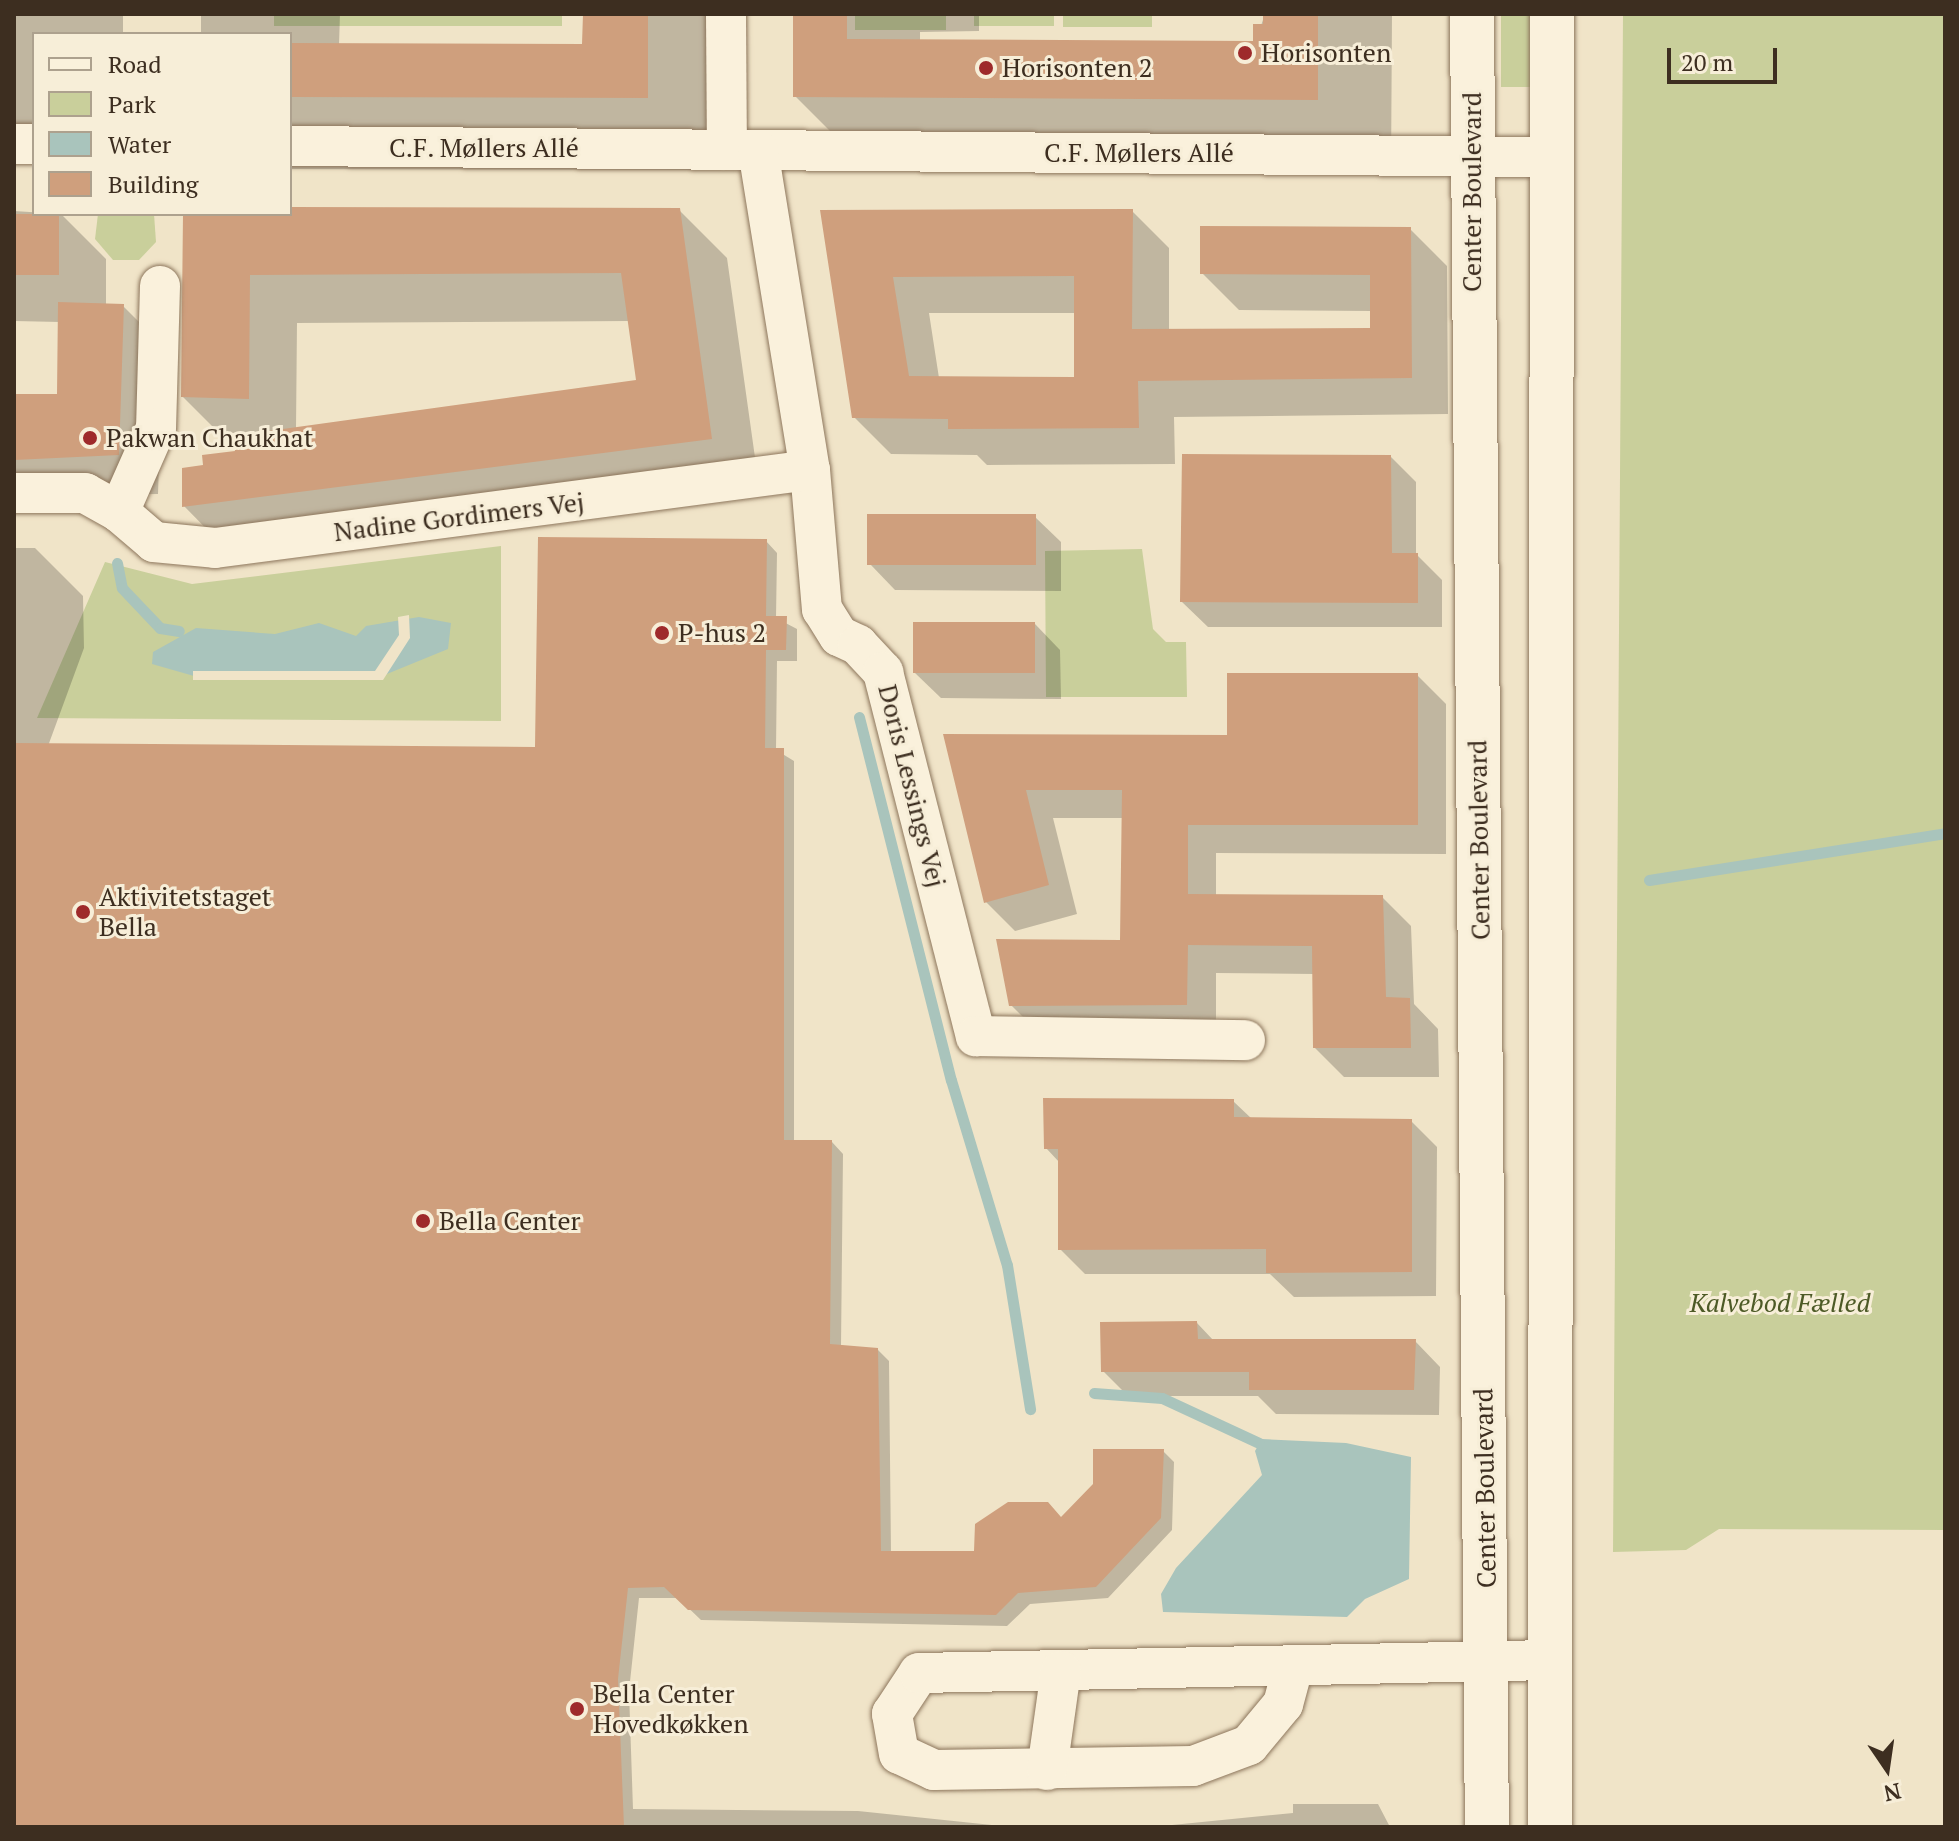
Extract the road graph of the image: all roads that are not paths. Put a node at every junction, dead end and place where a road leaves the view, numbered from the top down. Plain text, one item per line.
1 (726, 14) edge
2 (1472, 14) edge
3 (1552, 14) edge
4 (292, 146) edge
5 (742, 150) junction
6 (1471, 156) junction
7 (1551, 157) junction
8 (160, 286) dead end
9 (810, 470) junction
10 (14, 493) edge
11 (119, 512) junction
12 (1245, 1040) dead end
13 (1550, 1660) junction
14 (1487, 1665) junction
15 (1293, 1667) junction
16 (1061, 1671) junction
17 (1047, 1770) junction
18 (1487, 1827) edge
19 (1550, 1827) edge

1 - 5 street
2 - 6 street, Center Boulevard
3 - 7 street
4 - 5 street, C.F. Møllers Allé
5 - 6 street, C.F. Møllers Allé
5 - 9 street, Doris Lessings Vej
6 - 7 street, C.F. Møllers Allé
6 - 14 street, Center Boulevard
7 - 13 street
8 - 11 street
9 - 11 street, Nadine Gordimers Vej
9 - 12 street, Doris Lessings Vej
10 - 11 street, Nadine Gordimers Vej
13 - 14 street
13 - 19 street
14 - 15 street
14 - 18 street, Center Boulevard
15 - 16 street
15 - 17 street
16 - 17 street
16 - 17 street

